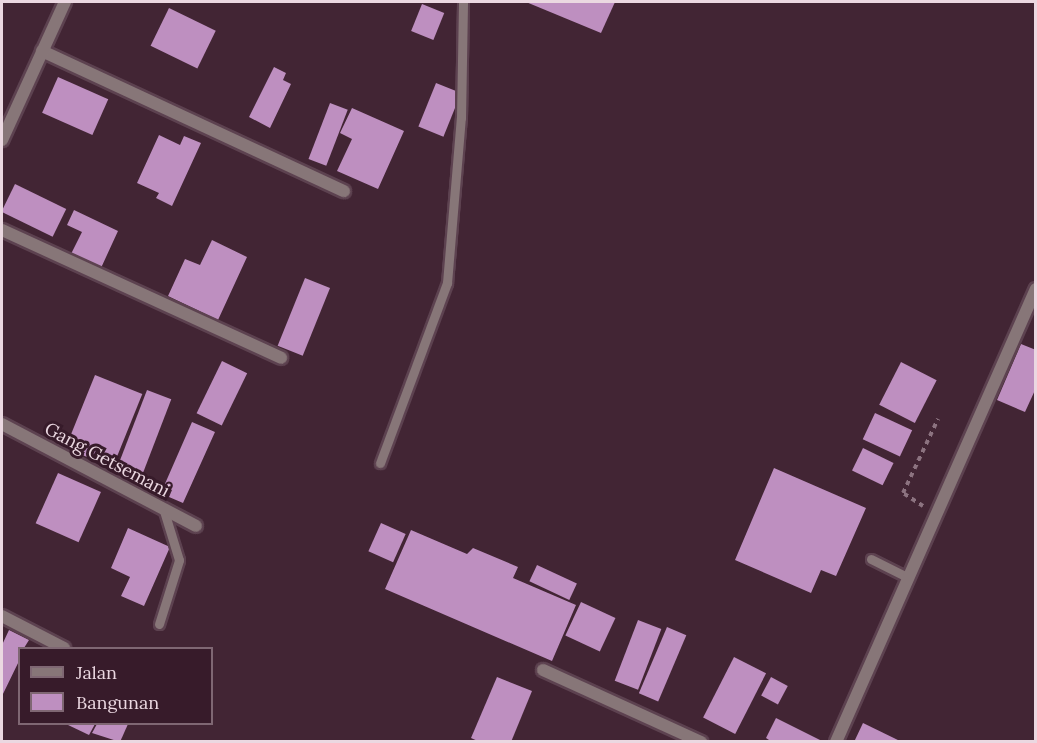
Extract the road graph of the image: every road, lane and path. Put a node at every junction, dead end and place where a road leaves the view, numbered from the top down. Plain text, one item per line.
1 (65, 2) edge
2 (463, 2) edge
3 (42, 51) junction
4 (2, 140) edge
5 (344, 192) dead end
6 (2, 230) edge
7 (1035, 289) edge
8 (281, 358) dead end
9 (938, 419) dead end
10 (2, 424) edge
11 (380, 463) dead end
12 (164, 512) junction
13 (938, 513) junction
14 (196, 526) dead end
15 (871, 559) dead end
16 (909, 578) junction
17 (2, 616) edge
18 (159, 624) dead end
19 (62, 647) edge
20 (543, 670) dead end
21 (701, 741) edge
22 (836, 741) edge

1 - 3 street
2 - 11 lane
3 - 4 street
3 - 5 street
6 - 8 street
7 - 13 street
9 - 13 path
10 - 12 street, Gang Getsemani
12 - 14 street, Gang Getsemani
12 - 18 lane
13 - 16 street
15 - 16 lane
16 - 22 street
17 - 19 street
20 - 21 street

